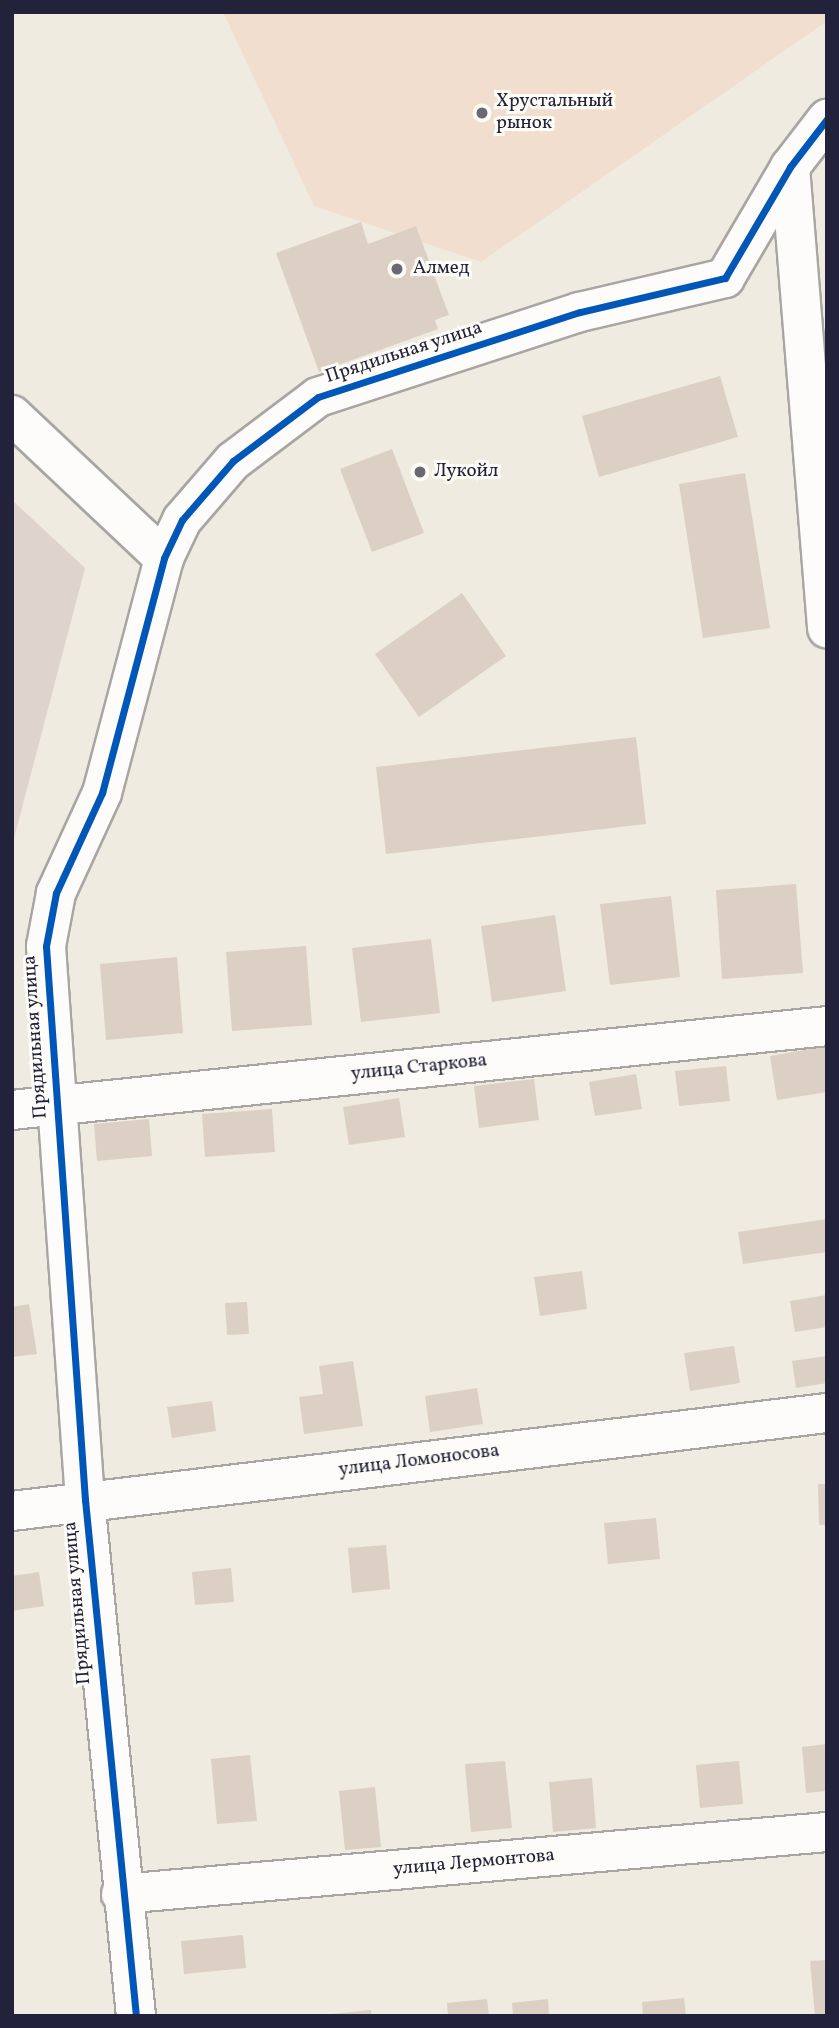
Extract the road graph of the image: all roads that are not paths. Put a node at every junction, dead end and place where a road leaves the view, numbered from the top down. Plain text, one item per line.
1 (827, 119) edge
2 (790, 167) junction
3 (813, 280) edge
4 (12, 415) edge
5 (164, 558) junction
6 (827, 628) edge
7 (827, 1026) edge
8 (57, 1106) junction
9 (12, 1111) edge
10 (827, 1413) edge
11 (85, 1500) junction
12 (12, 1511) edge
13 (827, 1832) edge
14 (121, 1894) junction
15 (136, 2016) edge

1 - 2 street, Прядильная улица
2 - 3 street
2 - 5 street, Прядильная улица
3 - 6 street
4 - 5 street
5 - 8 street, Прядильная улица
7 - 8 street, улица Старкова
8 - 9 street, улица Старкова
8 - 11 street, Прядильная улица
10 - 11 street, улица Ломоносова
11 - 12 street, улица Ломоносова
11 - 14 street, Прядильная улица
13 - 14 street, улица Лермонтова
14 - 15 street, Прядильная улица

